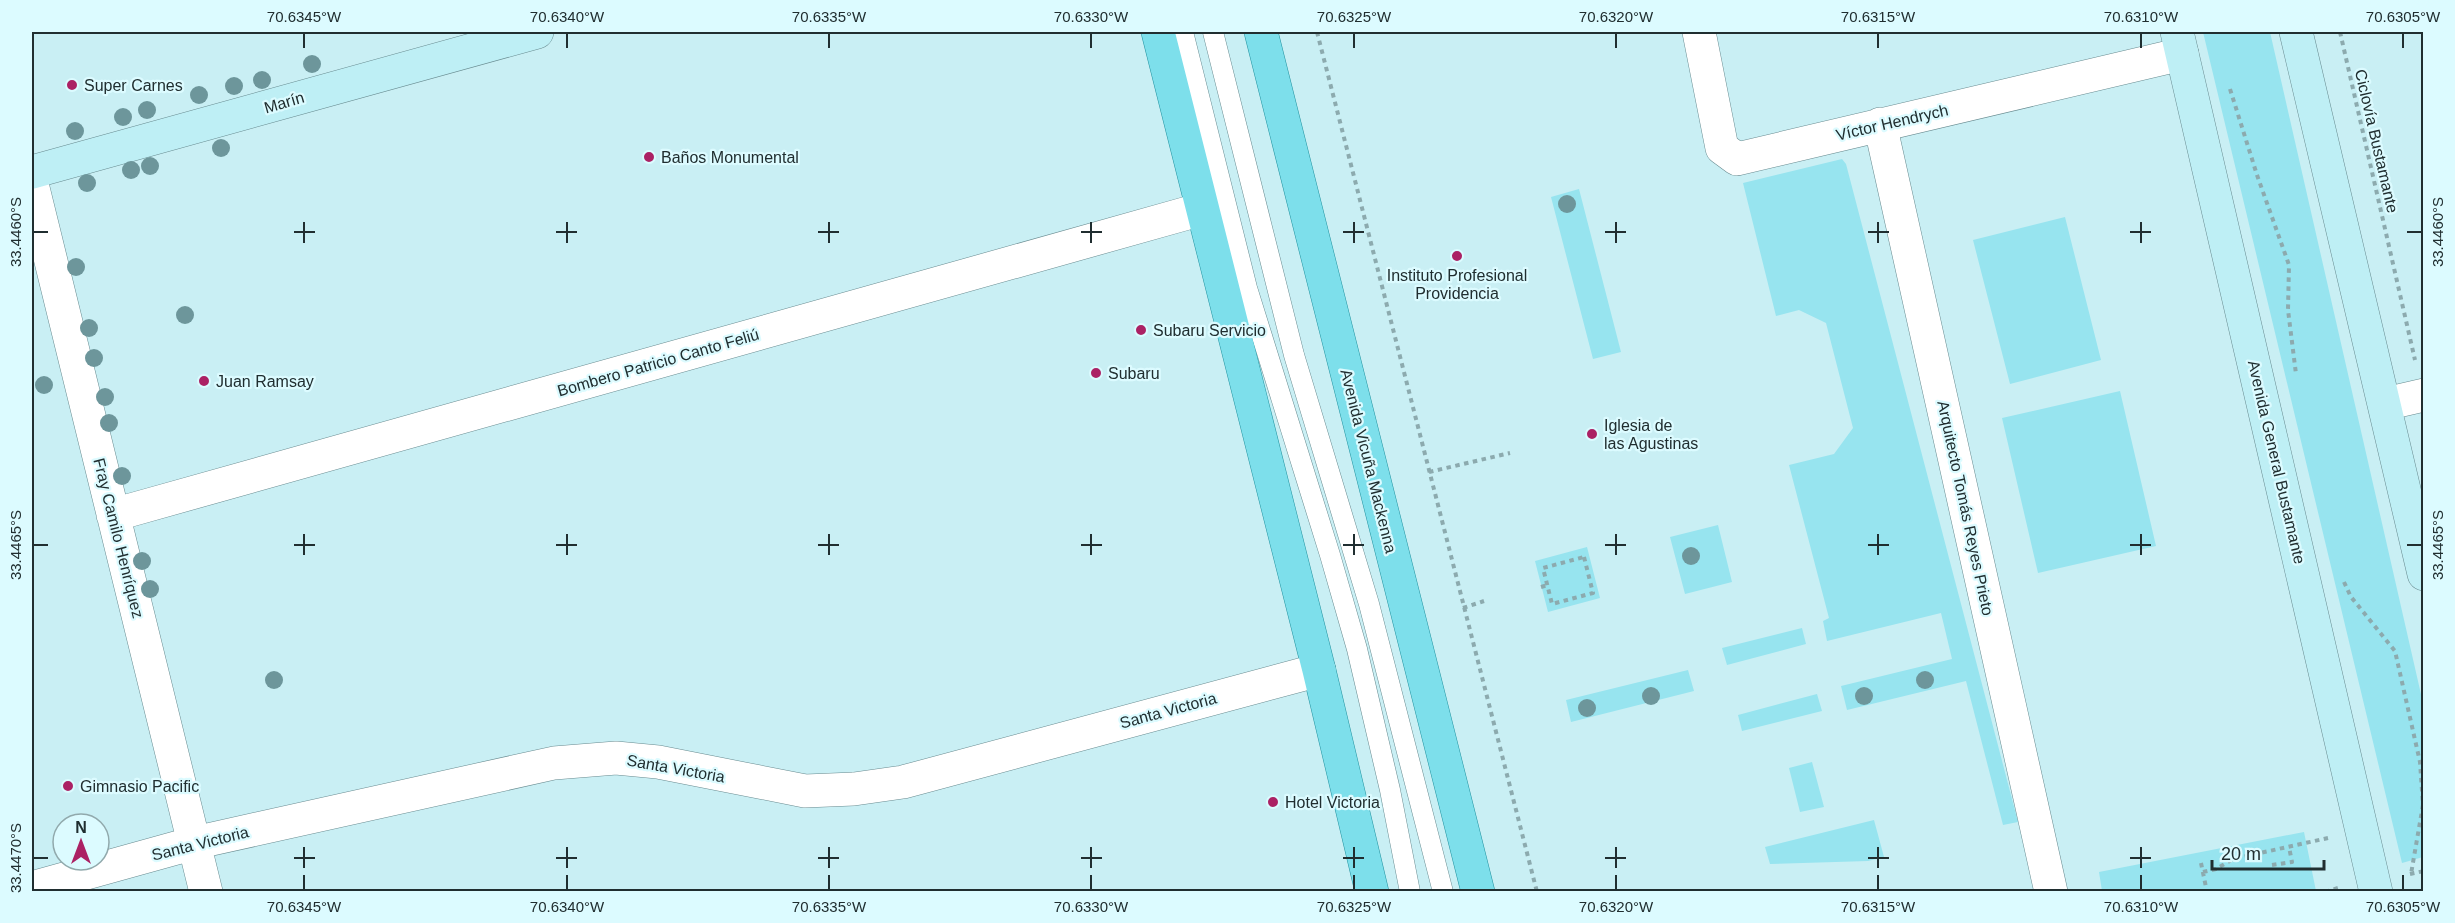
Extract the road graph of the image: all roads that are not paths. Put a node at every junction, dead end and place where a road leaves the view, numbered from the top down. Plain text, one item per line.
1 (537, 32) edge
2 (1158, 32) edge
3 (1183, 32) edge
4 (1213, 32) edge
5 (1261, 32) edge
6 (1699, 32) edge
7 (2296, 32) edge
8 (2180, 43) edge
9 (1880, 124) junction
10 (32, 172) edge
11 (32, 184) edge
12 (1202, 209) junction
13 (2423, 395) edge
14 (2385, 404) junction
15 (113, 515) junction
16 (2424, 574) edge
17 (1320, 670) junction
18 (194, 843) junction
19 (32, 888) edge
20 (206, 891) edge
21 (1372, 891) edge
22 (1410, 891) edge
23 (1443, 891) edge
24 (1478, 891) edge
25 (2051, 891) edge
26 (2376, 891) edge

1 - 10 main road, Marín
2 - 12 main road
3 - 22 lane
4 - 23 lane
5 - 24 main road, Avenida Vicuña Mackenna
6 - 9 street, Víctor Hendrych
7 - 14 main road
8 - 9 street, Víctor Hendrych
8 - 26 main road, Avenida General Bustamante
9 - 25 street, Arquitecto Tomás Reyes Prieto
11 - 15 street, Fray Camilo Henríquez
12 - 15 street, Bombero Patricio Canto Feliú
12 - 17 main road
13 - 14 street
14 - 16 main road
15 - 18 street, Fray Camilo Henríquez
17 - 18 street, Santa Victoria
17 - 21 main road
18 - 19 street, Santa Victoria
18 - 20 street, Fray Camilo Henríquez

